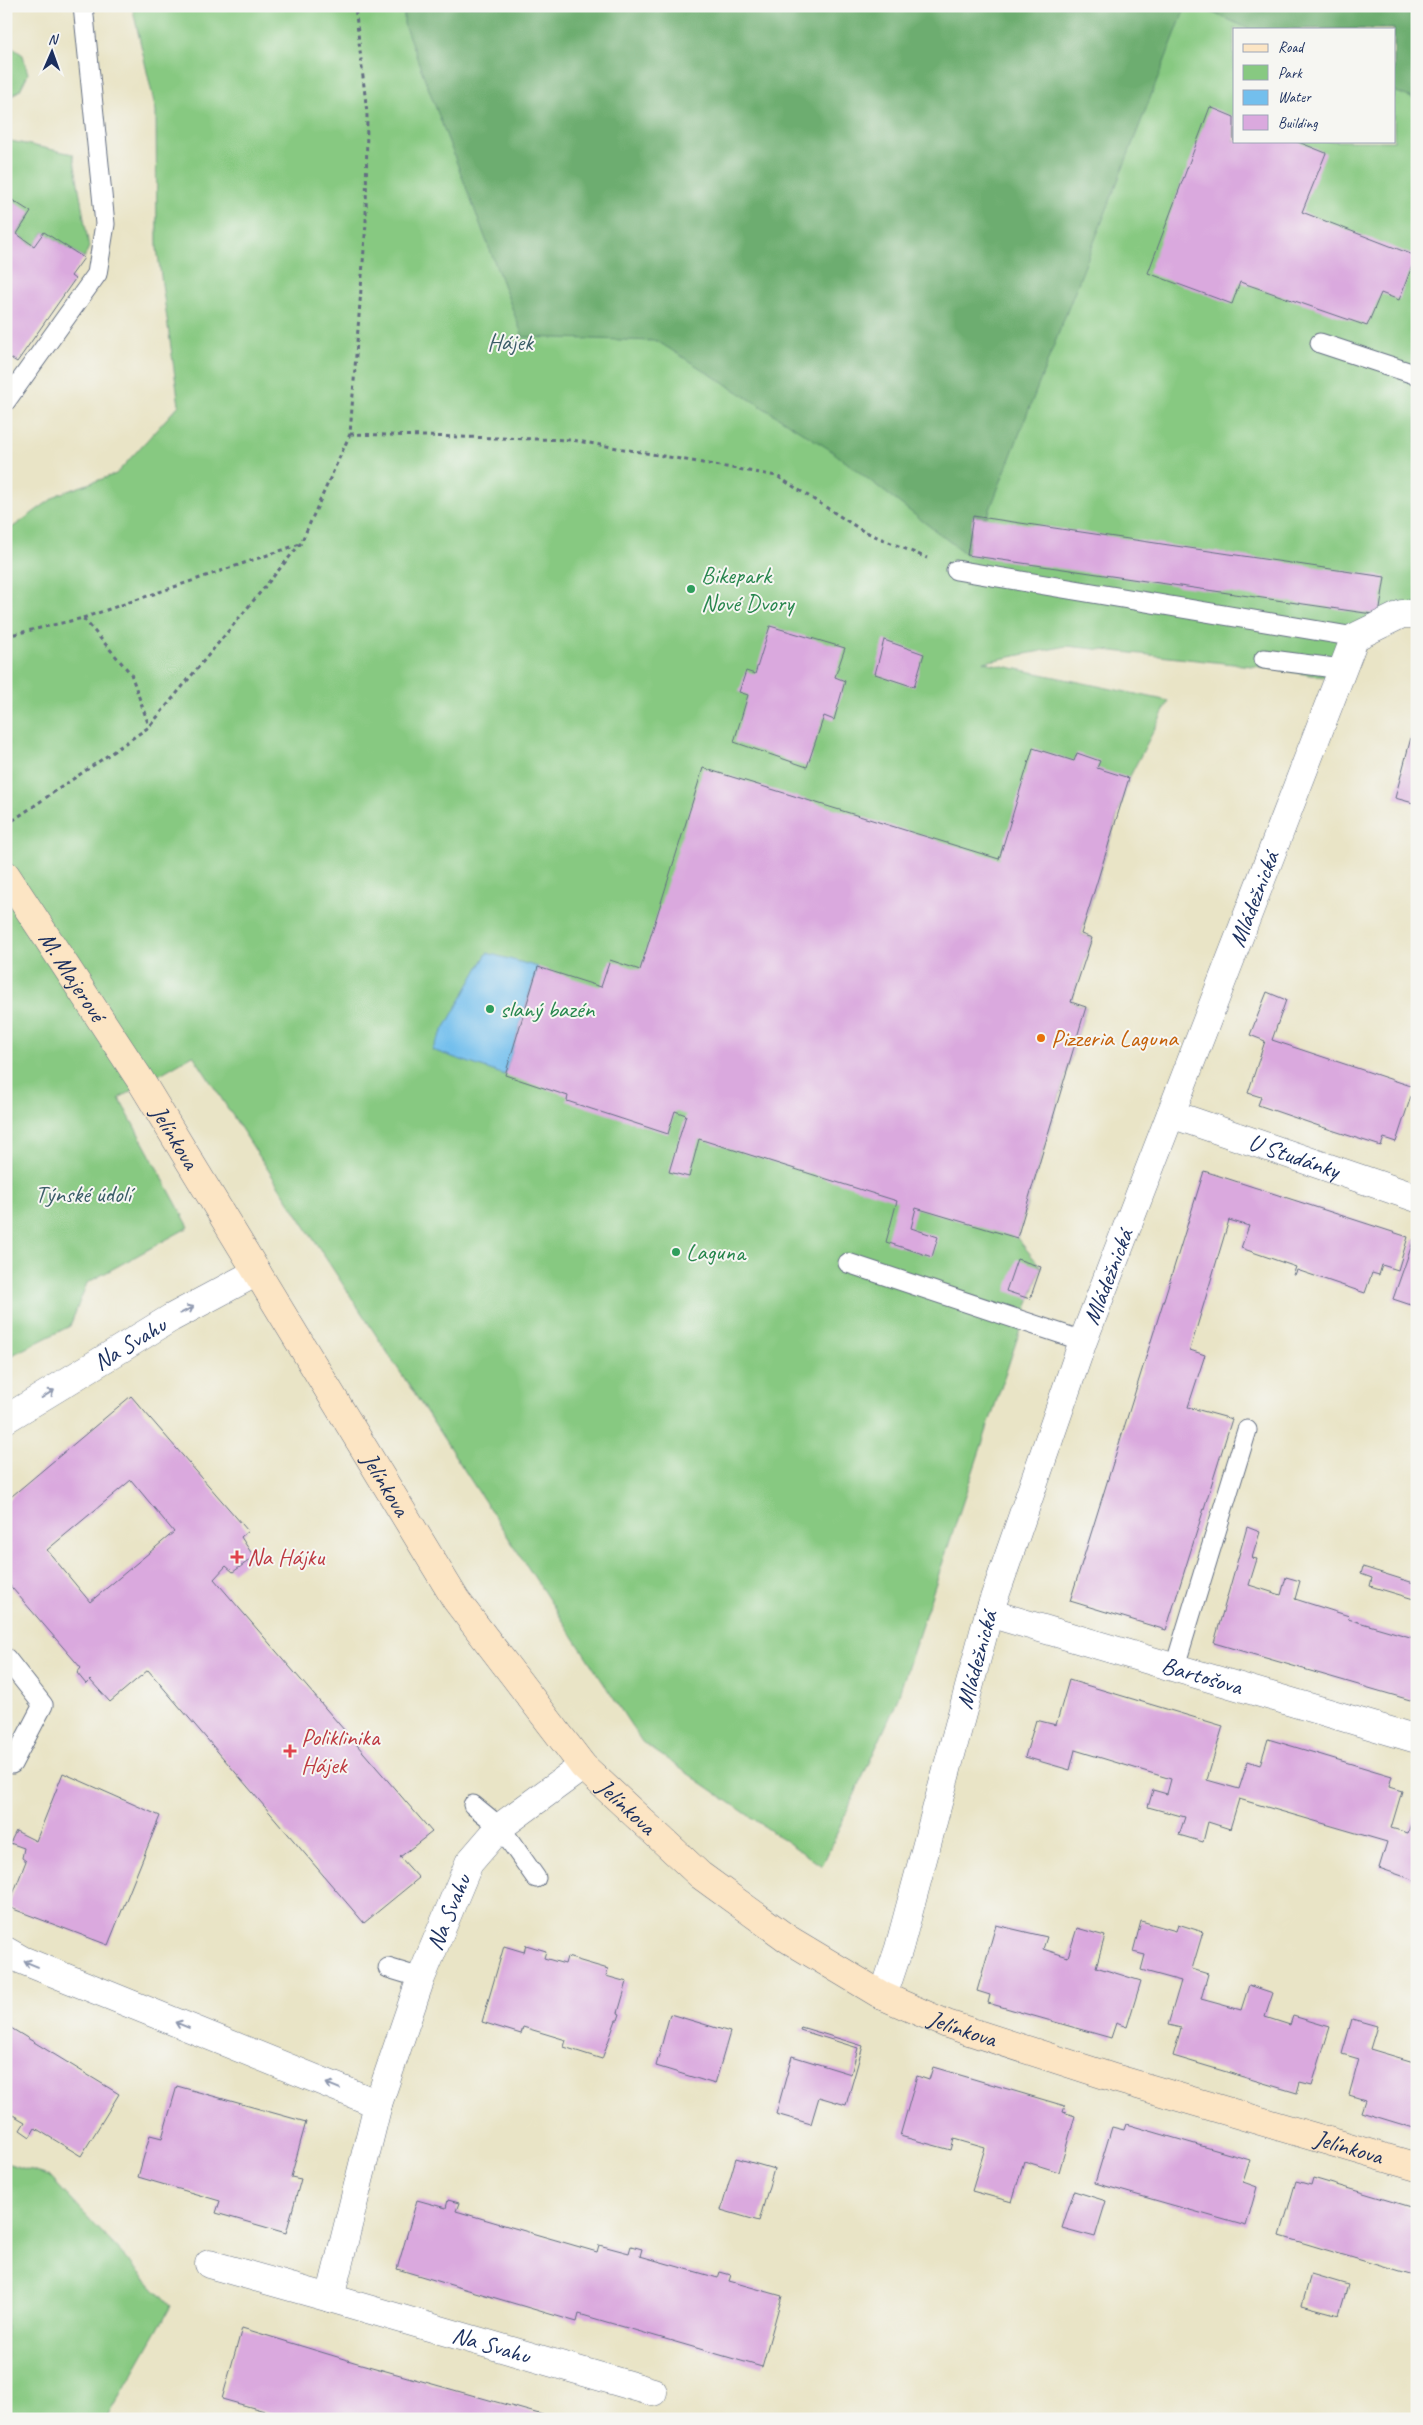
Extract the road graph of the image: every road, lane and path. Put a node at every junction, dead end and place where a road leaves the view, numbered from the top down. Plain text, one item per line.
1 (83, 6) edge
2 (355, 6) edge
3 (1320, 343) dead end
4 (1417, 374) edge
5 (6, 401) edge
6 (350, 434) junction
7 (302, 543) junction
8 (956, 570) joint
9 (1417, 614) edge
10 (83, 618) junction
11 (6, 636) edge
12 (1355, 637) junction
13 (1264, 659) dead end
14 (1342, 668) junction
15 (149, 727) junction
16 (6, 825) edge
17 (6, 874) edge
18 (139, 1078) joint
19 (1171, 1114) junction
20 (1417, 1198) edge
21 (848, 1263) dead end
22 (257, 1272) junction
23 (1083, 1340) junction
24 (6, 1419) edge
25 (1247, 1430) dead end
26 (989, 1613) junction
27 (6, 1658) edge
28 (1175, 1666) junction
29 (1417, 1739) edge
30 (12, 1764) dead end
31 (583, 1766) junction
32 (473, 1805) dead end
33 (500, 1827) junction
34 (536, 1878) dead end
35 (6, 1950) edge
36 (388, 1968) dead end
37 (421, 1978) junction
38 (883, 1996) junction
39 (378, 2104) junction
40 (1417, 2167) edge
41 (209, 2264) dead end
42 (330, 2298) junction
43 (653, 2392) dead end

1 - 5 lane
2 - 6 path
3 - 4 lane
6 - 7 path
6 - 8 path
7 - 10 path
7 - 15 path
8 - 12 lane
9 - 12 street
10 - 11 path
10 - 15 path
12 - 14 street, Mládežnická
13 - 14 lane
14 - 19 street, Mládežnická
15 - 16 path
17 - 18 street, M. Majerové
18 - 22 street, Jelínkova
19 - 20 street, U Studánky
19 - 23 street, Mládežnická
21 - 23 lane
24 -> 22 street, Na Svahu
22 - 31 street, Jelínkova
23 - 26 street, Mládežnická
25 - 28 lane
26 - 28 street, Bartošova
26 - 38 street, Mládežnická
27 - 30 lane
28 - 29 street, Bartošova
31 - 33 street, Na Svahu
31 - 38 street, Jelínkova
32 - 33 lane
33 - 34 lane
33 - 37 street, Na Svahu
39 -> 35 street
36 - 37 lane
37 - 39 street, Na Svahu
38 - 40 street, Jelínkova
39 - 42 street, Na Svahu
41 - 42 street, Na Svahu
42 - 43 street, Na Svahu

